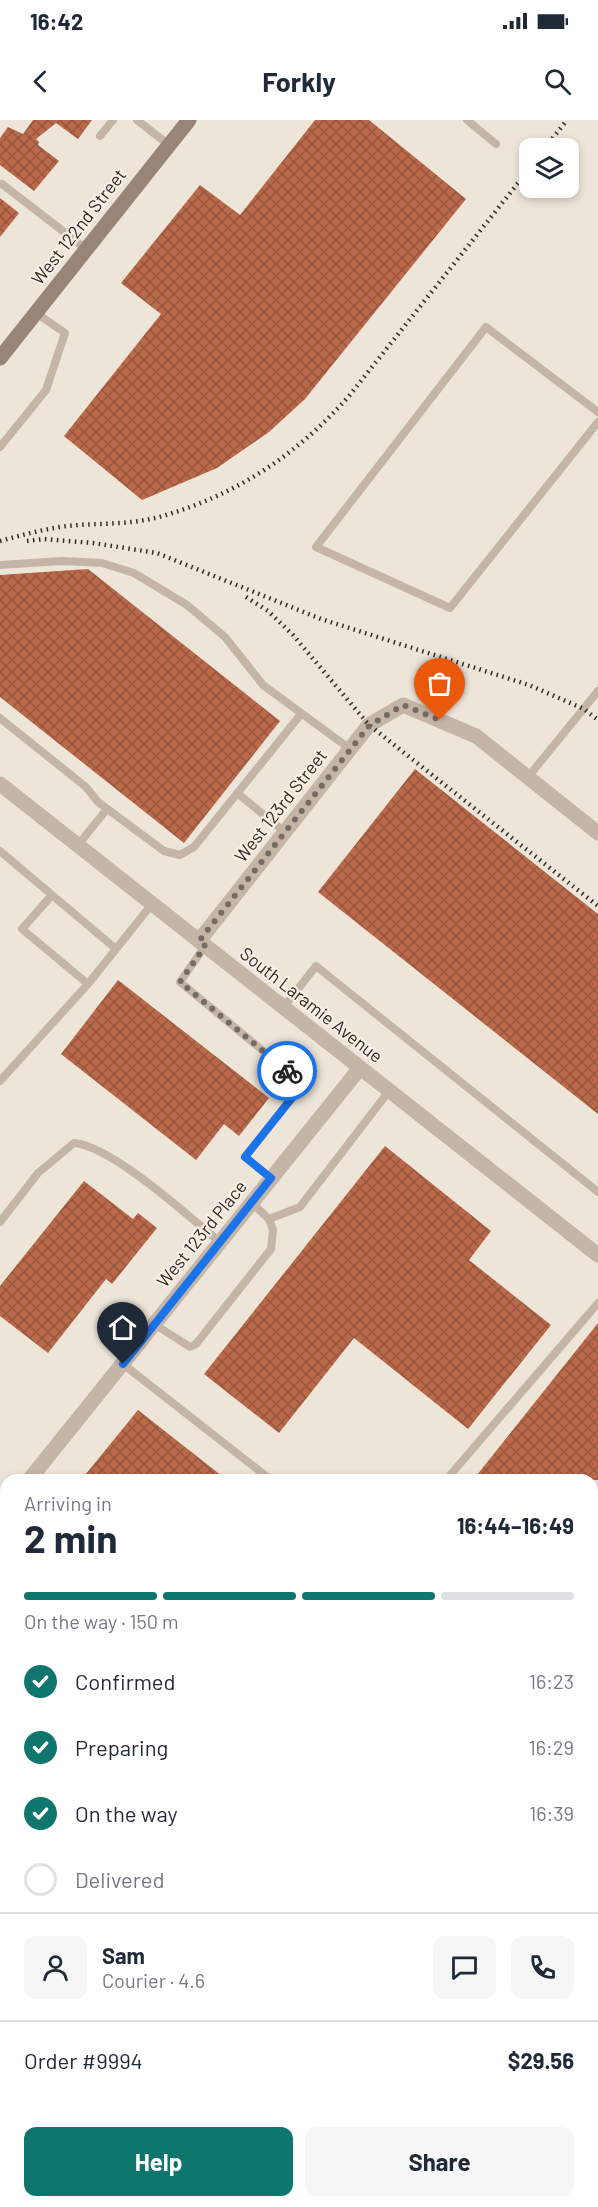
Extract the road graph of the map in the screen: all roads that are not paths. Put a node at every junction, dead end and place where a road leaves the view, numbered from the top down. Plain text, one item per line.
1 (113, 120) edge
2 (137, 120) edge
3 (189, 120) edge
4 (467, 120) edge
5 (100, 136) dead end
6 (496, 144) dead end
7 (169, 145) junction
8 (2, 184) dead end
9 (86, 249) junction
10 (36, 313) junction
11 (1, 353) edge
12 (598, 412) edge
13 (598, 422) edge
14 (0, 447) edge
15 (0, 565) edge
16 (598, 691) edge
17 (301, 714) junction
18 (0, 718) edge
19 (350, 749) junction
20 (528, 777) junction
21 (0, 784) edge
22 (237, 793) junction
23 (107, 809) junction
24 (285, 832) junction
25 (598, 833) edge
26 (78, 845) junction
27 (0, 851) edge
28 (52, 895) junction
29 (152, 904) junction
30 (202, 944) junction
31 (116, 949) junction
32 (88, 984) junction
33 (284, 1008) junction
34 (360, 1068) junction
35 (0, 1081) edge
36 (389, 1091) junction
37 (271, 1178) junction
38 (598, 1192) edge
39 (252, 1203) junction
40 (269, 1220) junction
41 (0, 1222) edge
42 (220, 1242) junction
43 (598, 1256) edge
44 (598, 1303) edge
45 (154, 1324) junction
46 (123, 1364) junction
47 (34, 1474) edge
48 (263, 1474) edge
49 (451, 1474) edge

1 - 5 lane
2 - 7 lane
3 - 7 street, West 122nd Street
4 - 6 lane
7 - 9 street, West 122nd Street
8 - 9 lane
9 - 10 street, West 122nd Street
10 - 11 street, West 122nd Street
10 - 14 lane
12 - 13 lane
15 - 17 lane
16 - 20 lane
17 - 19 lane
17 - 22 lane
18 - 23 lane
19 - 20 street, West 123rd Street
19 - 24 street, West 123rd Street
20 - 25 street
21 - 26 street, South Laramie Avenue
22 - 23 lane
22 - 24 lane
23 - 26 lane
24 - 30 street, West 123rd Street
26 - 29 street, South Laramie Avenue
27 - 28 lane
28 - 31 lane
28 - 32 lane
29 - 30 street, South Laramie Avenue
29 - 31 lane
30 - 33 street, South Laramie Avenue
30 - 37 lane
31 - 32 lane
32 - 35 lane
33 - 34 street, South Laramie Avenue
33 - 38 lane
34 - 36 street, South Laramie Avenue
34 - 37 street, West 123rd Place
36 - 40 lane
36 - 43 street, South Laramie Avenue
37 - 39 street, West 123rd Place
39 - 40 lane
39 - 42 street, West 123rd Place
40 - 45 lane
41 - 42 lane
42 - 45 street, West 123rd Place
44 - 49 lane
45 - 46 street, West 123rd Place
46 - 47 street, West 123rd Place
46 - 48 lane

